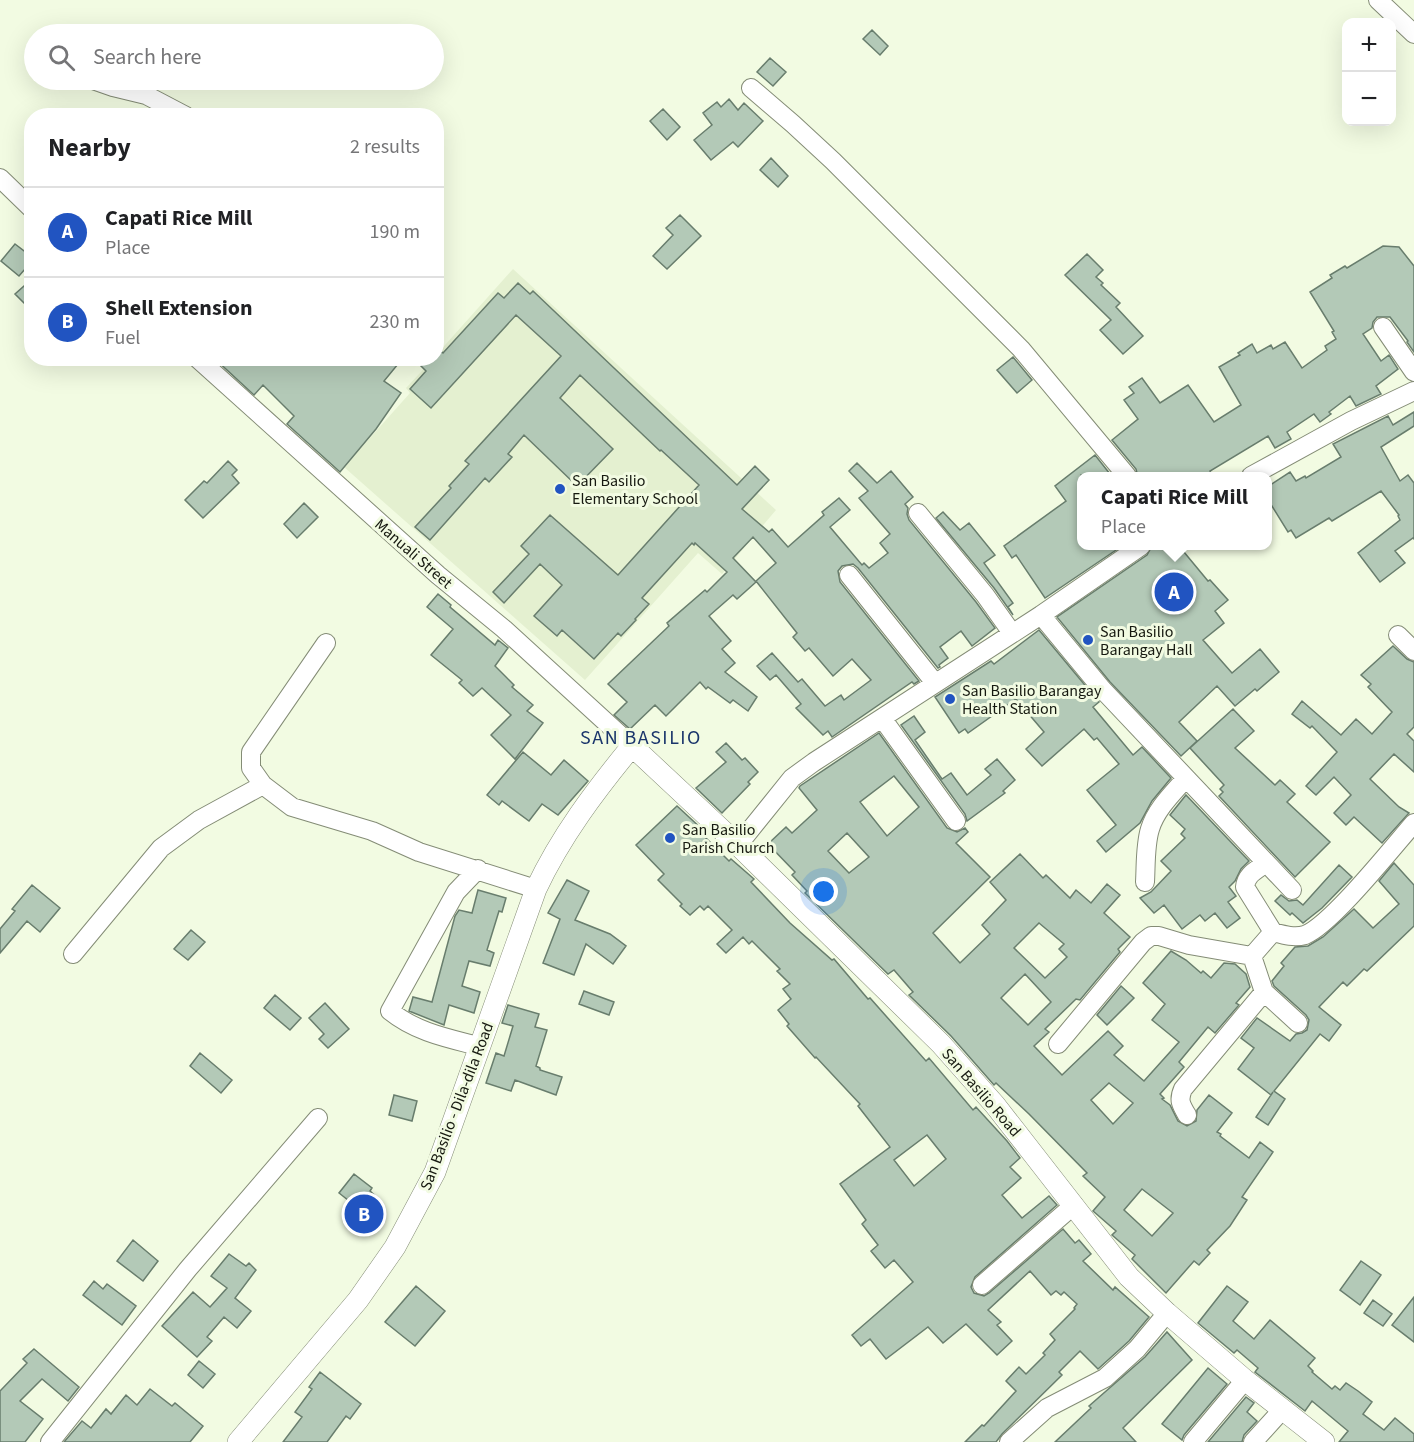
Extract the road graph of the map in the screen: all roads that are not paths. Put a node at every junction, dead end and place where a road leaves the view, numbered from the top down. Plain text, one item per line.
1 (1378, 0) edge
2 (1414, 34) edge
3 (751, 88) dead end
4 (127, 90) edge
5 (171, 108) edge
6 (0, 178) edge
7 (24, 201) edge
8 (1383, 327) dead end
9 (206, 366) edge
10 (1414, 372) edge
11 (1414, 391) edge
12 (1123, 472) edge
13 (1260, 472) edge
14 (918, 513) dead end
15 (1135, 550) edge
16 (849, 575) dead end
17 (1041, 615) junction
18 (1012, 633) junction
19 (1398, 635) dead end
20 (326, 643) dead end
21 (1414, 651) edge
22 (935, 683) junction
23 (882, 718) junction
24 (632, 746) junction
25 (1186, 778) junction
26 (263, 785) junction
27 (956, 821) dead end
28 (1414, 823) edge
29 (738, 845) junction
30 (1266, 863) junction
31 (478, 869) junction
32 (1145, 882) dead end
33 (536, 889) junction
34 (1292, 890) dead end
35 (1273, 932) junction
36 (73, 954) dead end
37 (1252, 956) junction
38 (1264, 992) junction
39 (1298, 1023) dead end
40 (1058, 1044) dead end
41 (478, 1046) junction
42 (1187, 1115) dead end
43 (318, 1118) dead end
44 (1074, 1205) junction
45 (982, 1285) dead end
46 (1167, 1314) junction
47 (1245, 1380) junction
48 (1282, 1410) junction
49 (50, 1442) edge
50 (238, 1442) edge
51 (1009, 1442) edge
52 (1193, 1442) edge
53 (1253, 1442) edge
54 (1324, 1442) edge

1 - 2 street
3 - 12 street
4 - 5 street
6 - 7 street
8 - 10 street
9 - 24 street, Manuali Street
11 - 13 street
14 - 18 street
15 - 17 street
16 - 22 street
17 - 18 street
17 - 25 street
18 - 22 street
19 - 21 street
20 - 26 street
22 - 23 street
23 - 27 street
23 - 29 street
24 - 29 street, San Basilio Road
24 - 33 street, San Basilio - Dila-dila Road
25 - 30 street
25 - 32 street
26 - 31 street
26 - 36 street
28 - 35 street
29 - 44 street, San Basilio Road
30 - 34 street
30 - 35 street
31 - 33 street
31 - 41 street
33 - 41 street, San Basilio - Dila-dila Road
35 - 37 street
37 - 38 street
37 - 40 street
38 - 39 street
38 - 42 street
41 - 50 street, San Basilio - Dila-dila Road
43 - 49 street
44 - 45 street
44 - 46 street, San Basilio Road
46 - 47 street, San Basilio Road
46 - 51 street
47 - 48 street, San Basilio Road
47 - 52 street
48 - 53 street
48 - 54 street, San Basilio Road

